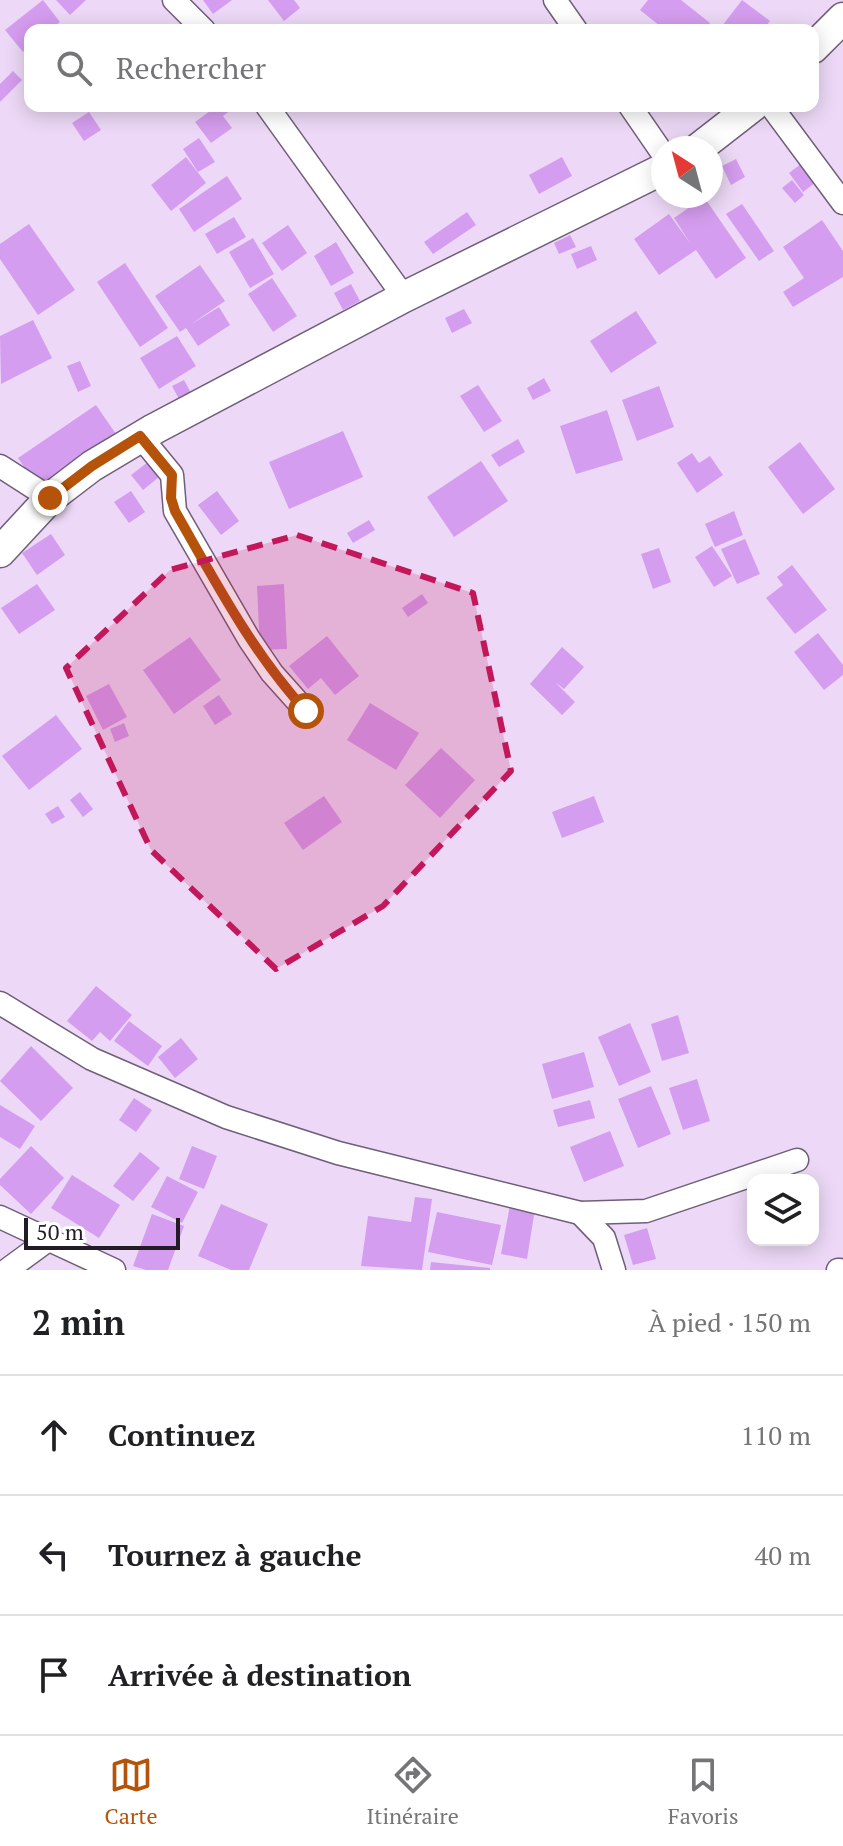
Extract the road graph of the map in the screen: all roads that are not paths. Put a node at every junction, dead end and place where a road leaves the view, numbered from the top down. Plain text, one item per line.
1 (174, 0) edge
2 (555, 0) edge
3 (843, 18) edge
4 (198, 24) edge
5 (572, 24) edge
6 (819, 42) edge
7 (271, 112) edge
8 (634, 112) edge
9 (745, 112) edge
10 (775, 112) edge
11 (714, 136) edge
12 (651, 137) edge
13 (651, 175) edge
14 (843, 203) edge
15 (404, 297) junction
16 (140, 436) junction
17 (0, 466) edge
18 (50, 498) junction
19 (0, 552) edge
20 (306, 711) dead end
21 (0, 1003) edge
22 (797, 1160) dead end
23 (580, 1213) junction
24 (0, 1217) edge
25 (48, 1240) junction
26 (7, 1270) edge
27 (114, 1270) edge
28 (614, 1270) edge

1 - 4 street
2 - 5 street
3 - 6 street
7 - 15 street
8 - 12 street
9 - 11 street
10 - 14 street
13 - 15 street
15 - 16 street
16 - 18 street
16 - 20 street
17 - 18 street
18 - 19 street
21 - 23 street
22 - 23 street
23 - 28 street
24 - 25 street
25 - 26 street
25 - 27 street

